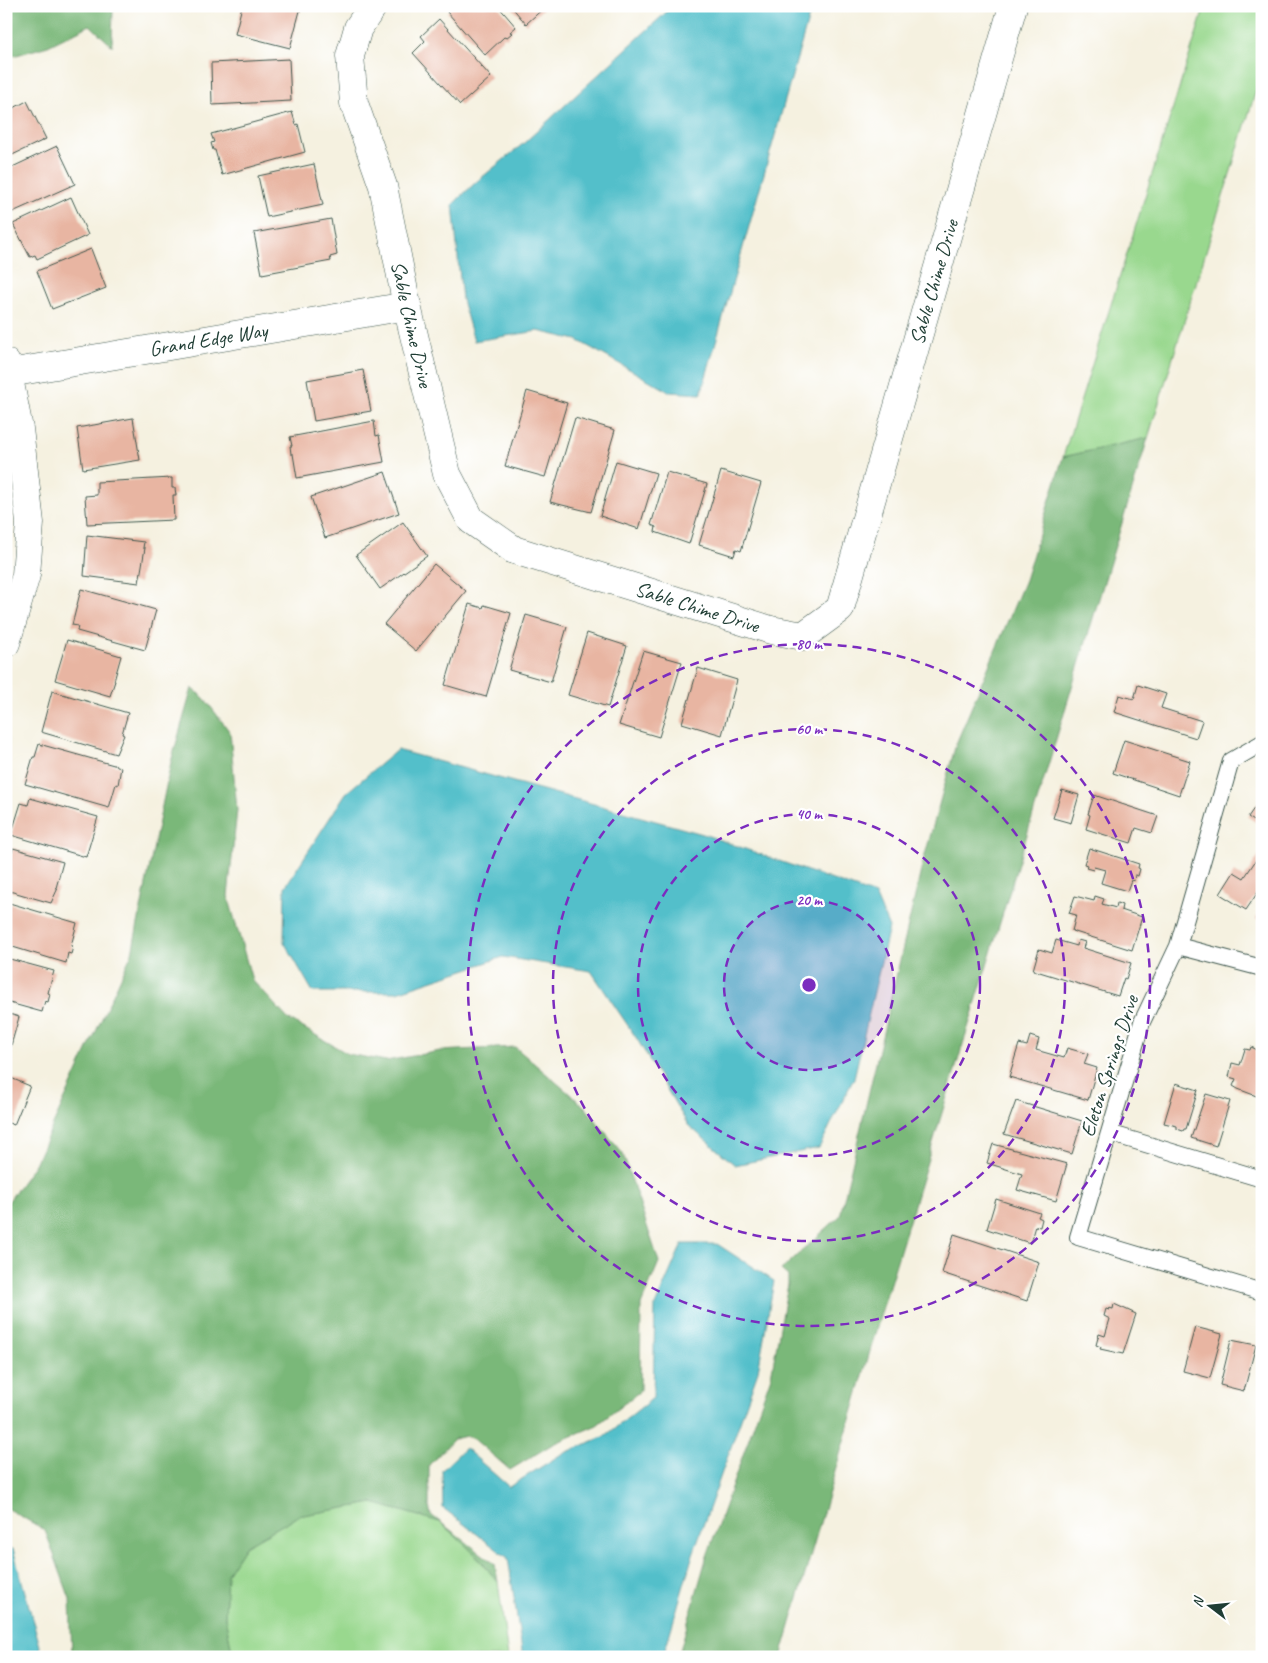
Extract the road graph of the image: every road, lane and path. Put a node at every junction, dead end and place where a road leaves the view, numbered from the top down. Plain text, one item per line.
1 (373, 6) edge
2 (1013, 6) edge
3 (407, 306) junction
4 (8, 368) edge
5 (6, 644) edge
6 (1262, 743) edge
7 (1178, 946) junction
8 (1262, 968) edge
9 (1109, 1133) junction
10 (1262, 1179) edge
11 (1262, 1292) edge

1 - 3 street, Sable Chime Drive
2 - 3 street, Sable Chime Drive
3 - 4 street, Grand Edge Way
4 - 5 street
6 - 7 lane, Eleton Springs Drive
7 - 8 lane
7 - 9 lane, Eleton Springs Drive
9 - 10 lane
9 - 11 lane, Eleton Springs Drive

